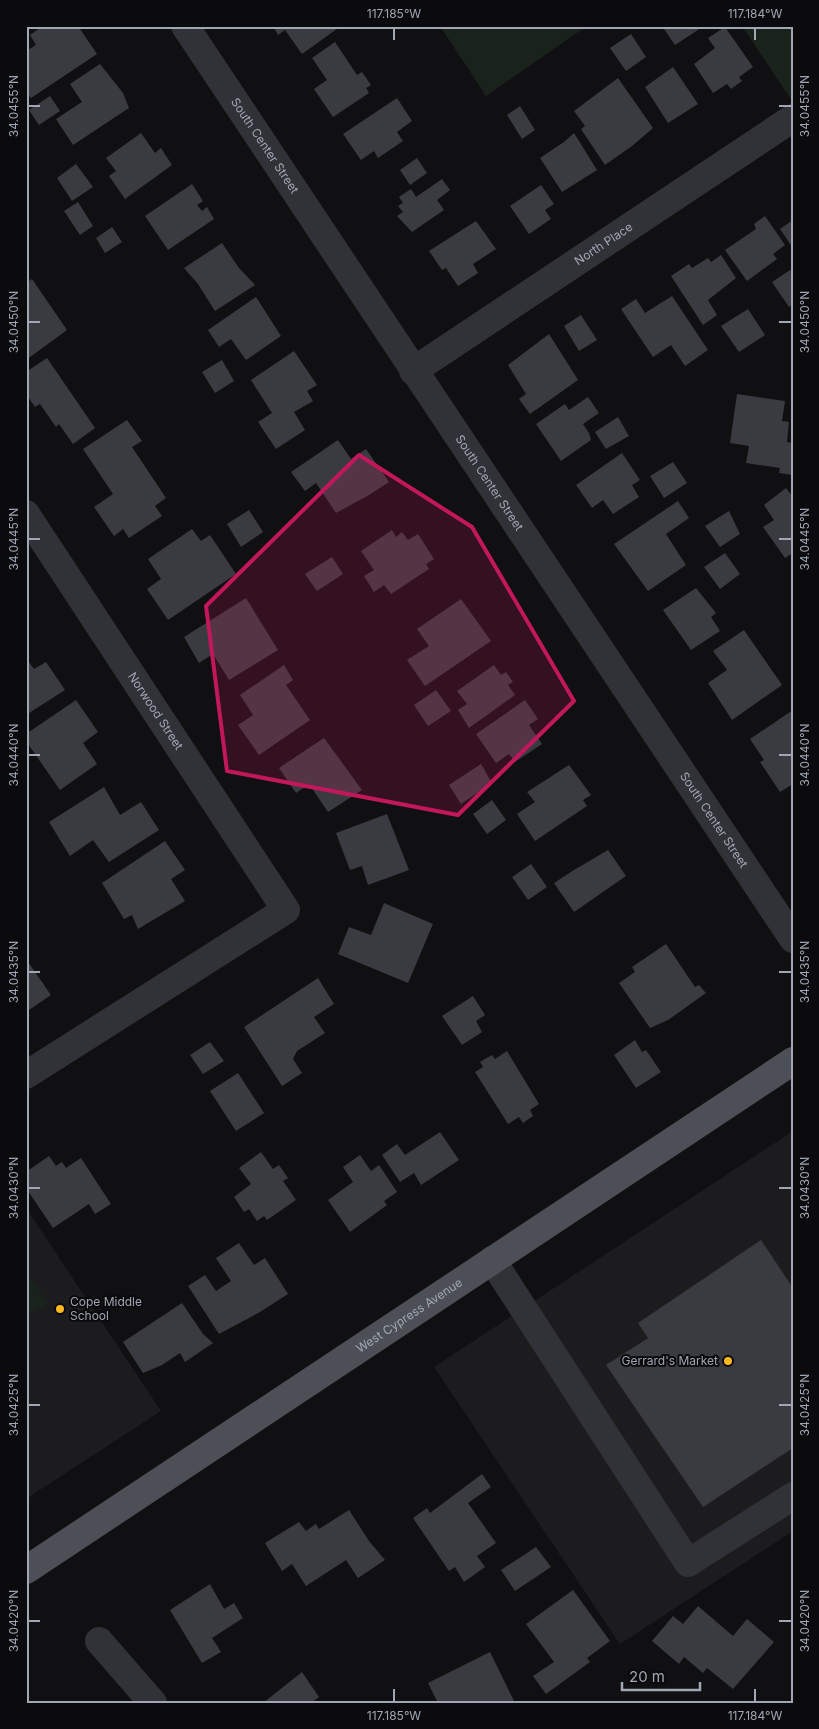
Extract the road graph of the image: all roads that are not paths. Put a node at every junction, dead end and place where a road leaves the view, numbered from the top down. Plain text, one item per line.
1 (185, 26) edge
2 (793, 118) edge
3 (413, 371) junction
4 (26, 514) edge
5 (793, 940) edge
6 (793, 1061) edge
7 (26, 1075) edge
8 (492, 1260) junction
9 (793, 1496) edge
10 (26, 1570) edge
11 (99, 1641) dead end
12 (153, 1703) edge

1 - 3 street, South Center Street
2 - 3 street, North Place
3 - 5 street, South Center Street
4 - 7 street, Norwood Street
6 - 8 main road, West Cypress Avenue
8 - 9 street
8 - 10 main road, West Cypress Avenue
11 - 12 street

